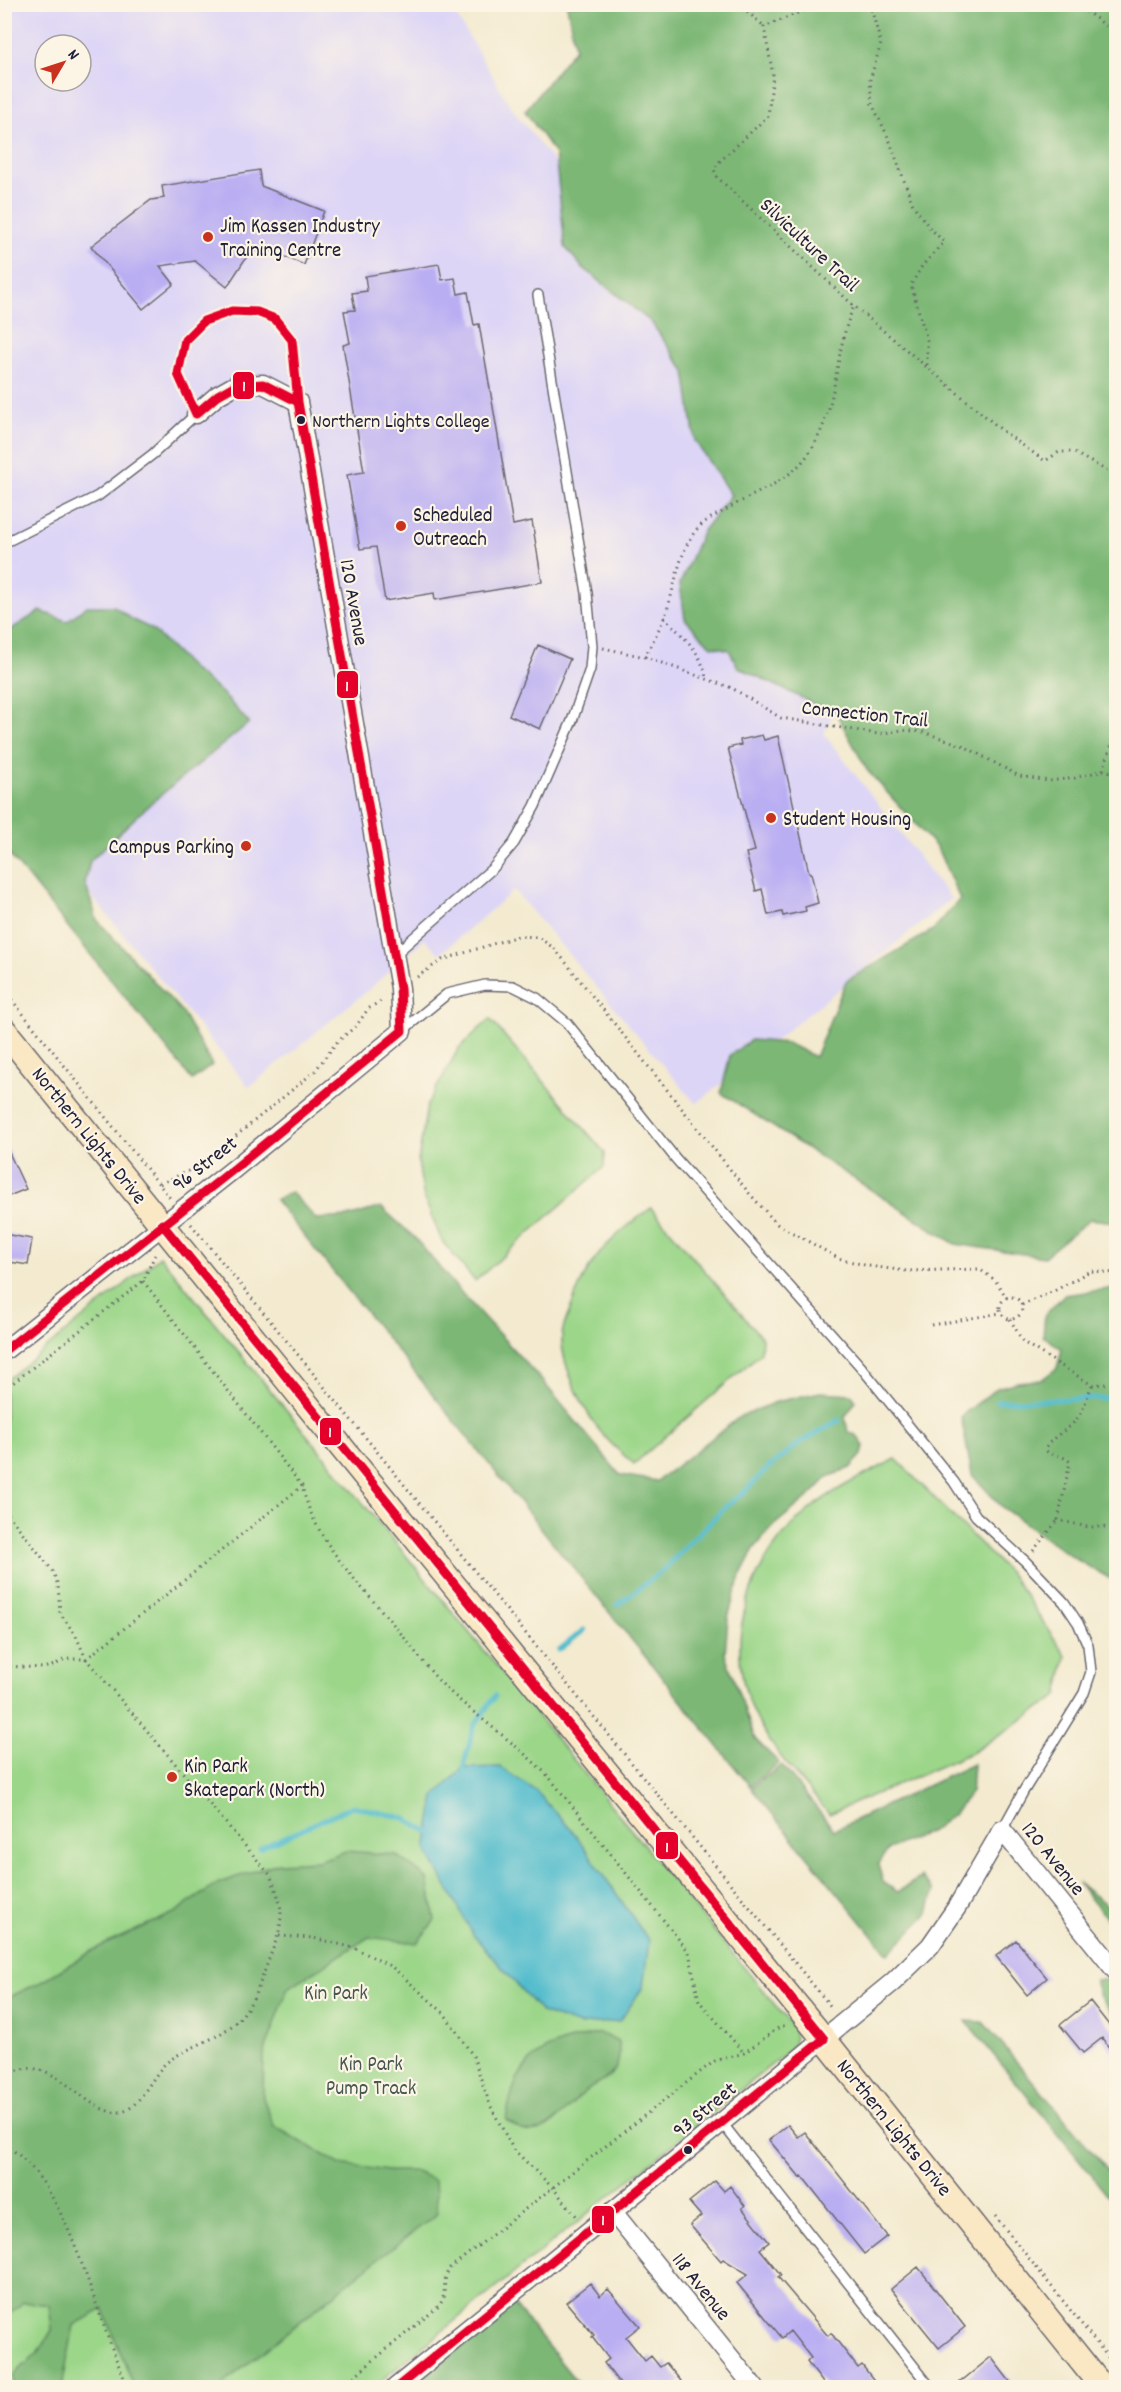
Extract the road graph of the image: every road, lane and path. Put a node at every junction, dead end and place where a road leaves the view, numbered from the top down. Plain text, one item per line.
1 (738, 4) edge
2 (820, 4) edge
3 (870, 4) edge
4 (1076, 4) edge
5 (764, 26) junction
6 (1116, 33) edge
7 (538, 295) dead end
8 (854, 306) junction
9 (927, 367) junction
10 (298, 402) junction
11 (196, 414) junction
12 (1116, 476) edge
13 (4, 543) edge
14 (664, 617) junction
15 (592, 646) junction
16 (645, 657) junction
17 (706, 679) junction
18 (1116, 732) edge
19 (1103, 770) junction
20 (1116, 773) edge
21 (394, 955) junction
22 (400, 988) junction
23 (4, 990) edge
24 (4, 1029) edge
25 (402, 1031) junction
26 (159, 1184) junction
27 (171, 1217) junction
28 (157, 1251) dead end
29 (1116, 1273) edge
30 (143, 1281) junction
31 (1007, 1298) junction
32 (1022, 1305) junction
33 (1001, 1313) junction
34 (1010, 1319) junction
35 (931, 1325) dead end
36 (4, 1351) edge
37 (1116, 1383) edge
38 (1092, 1385) junction
39 (4, 1390) edge
40 (302, 1486) junction
41 (4, 1509) edge
42 (1058, 1520) junction
43 (1116, 1527) edge
44 (1026, 1562) junction
45 (86, 1659) junction
46 (4, 1666) edge
47 (1002, 1830) junction
48 (279, 1936) junction
49 (1116, 1971) edge
50 (833, 2032) junction
51 (4, 2078) edge
52 (722, 2123) junction
53 (4, 2145) edge
54 (553, 2188) junction
55 (988, 2207) dead end
56 (613, 2212) junction
57 (589, 2232) junction
58 (1116, 2367) edge
59 (129, 2388) edge
60 (340, 2388) edge
61 (395, 2388) edge
62 (755, 2388) edge
63 (931, 2388) edge
64 (1103, 2388) edge

1 - 5 path
2 - 5 path
3 - 9 path
4 - 6 path
5 - 8 path, Silviculture Trail
7 - 15 lane
8 - 9 path
8 - 14 path, Silviculture Trail
9 - 12 path
10 - 11 street
10 - 11 lane
10 - 21 street, 120 Avenue
11 - 13 lane
14 - 16 path, Silviculture Trail
14 - 17 path
15 - 16 path, Connection Trail
15 - 21 lane
16 - 17 path, Connection Trail
17 - 19 path, Connection Trail
18 - 19 path
19 - 20 path
21 - 22 street, 120 Avenue
22 - 25 street, 120 Avenue
22 - 26 path
22 - 31 path
23 - 26 path
24 - 27 main road, Northern Lights Drive
25 - 27 street, 96 Street
25 - 44 lane
26 - 27 path
27 - 36 street, 96 Street
27 - 50 main road, Northern Lights Drive
27 - 50 path
28 - 30 path
29 - 32 path
30 - 39 path
30 - 40 path
31 - 32 path
31 - 33 path
32 - 34 path
33 - 34 path
33 - 35 path
34 - 38 path
37 - 38 path
38 - 42 path
40 - 45 path
40 - 54 path
41 - 45 path
42 - 43 path
42 - 44 path
44 - 47 lane
45 - 46 path
45 - 48 path
47 - 49 street, 120 Avenue
47 - 50 street, 93 Street
48 - 51 path
48 - 54 path
50 - 52 street, 93 Street
50 - 64 main road, Northern Lights Drive
52 - 56 street, 93 Street
52 - 63 lane
53 - 59 path
54 - 57 path
54 - 60 path
55 - 58 path
56 - 57 street, 93 Street
56 - 62 street, 118 Avenue
57 - 61 street, 93 Street

